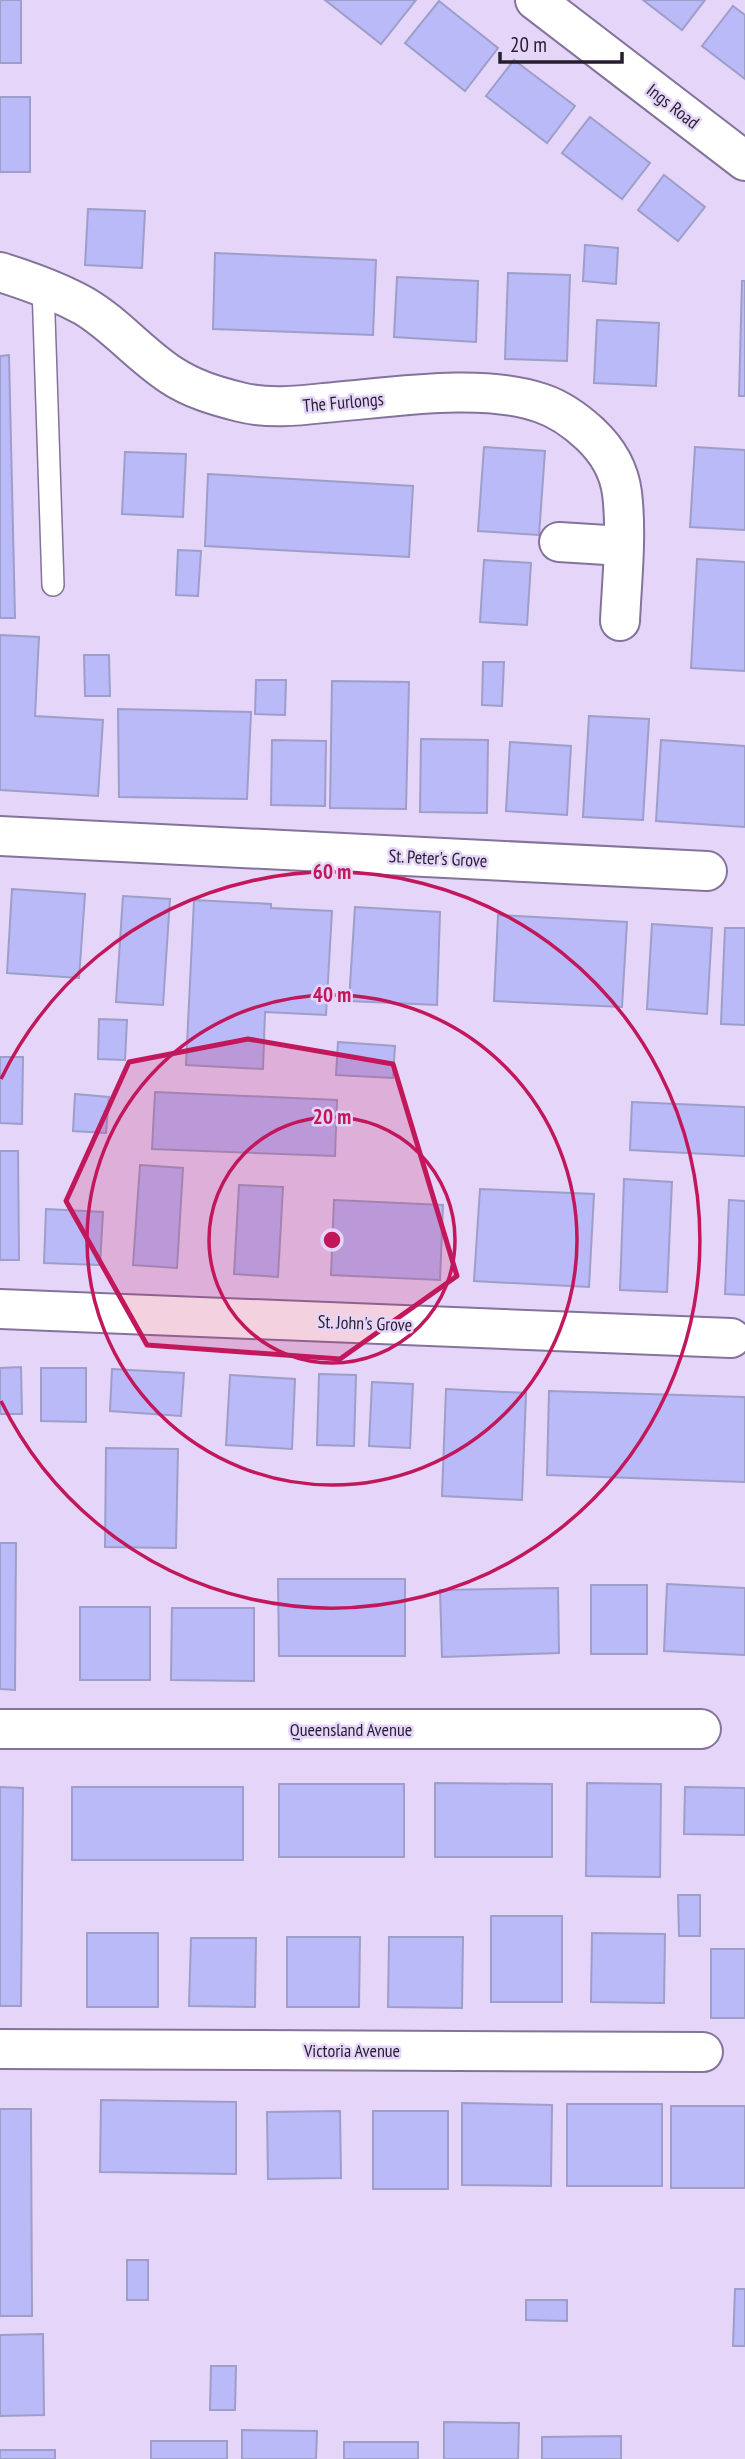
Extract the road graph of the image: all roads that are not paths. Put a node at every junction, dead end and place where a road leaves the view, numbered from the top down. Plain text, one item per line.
1 (535, 0) edge
2 (745, 161) edge
3 (0, 272) edge
4 (43, 286) junction
5 (559, 542) dead end
6 (623, 545) junction
7 (53, 585) dead end
8 (620, 621) dead end
9 (0, 836) edge
10 (707, 871) dead end
11 (0, 1309) edge
12 (731, 1338) dead end
13 (0, 1729) edge
14 (701, 1729) dead end
15 (0, 2049) edge
16 (703, 2052) dead end

1 - 2 street, Ings Road
3 - 4 street, The Furlongs
4 - 6 street, The Furlongs
4 - 7 lane
5 - 6 street
6 - 8 street, The Furlongs
9 - 10 street, St. Peter's Grove
11 - 12 street, St. John's Grove
13 - 14 street, Queensland Avenue
15 - 16 street, Victoria Avenue

